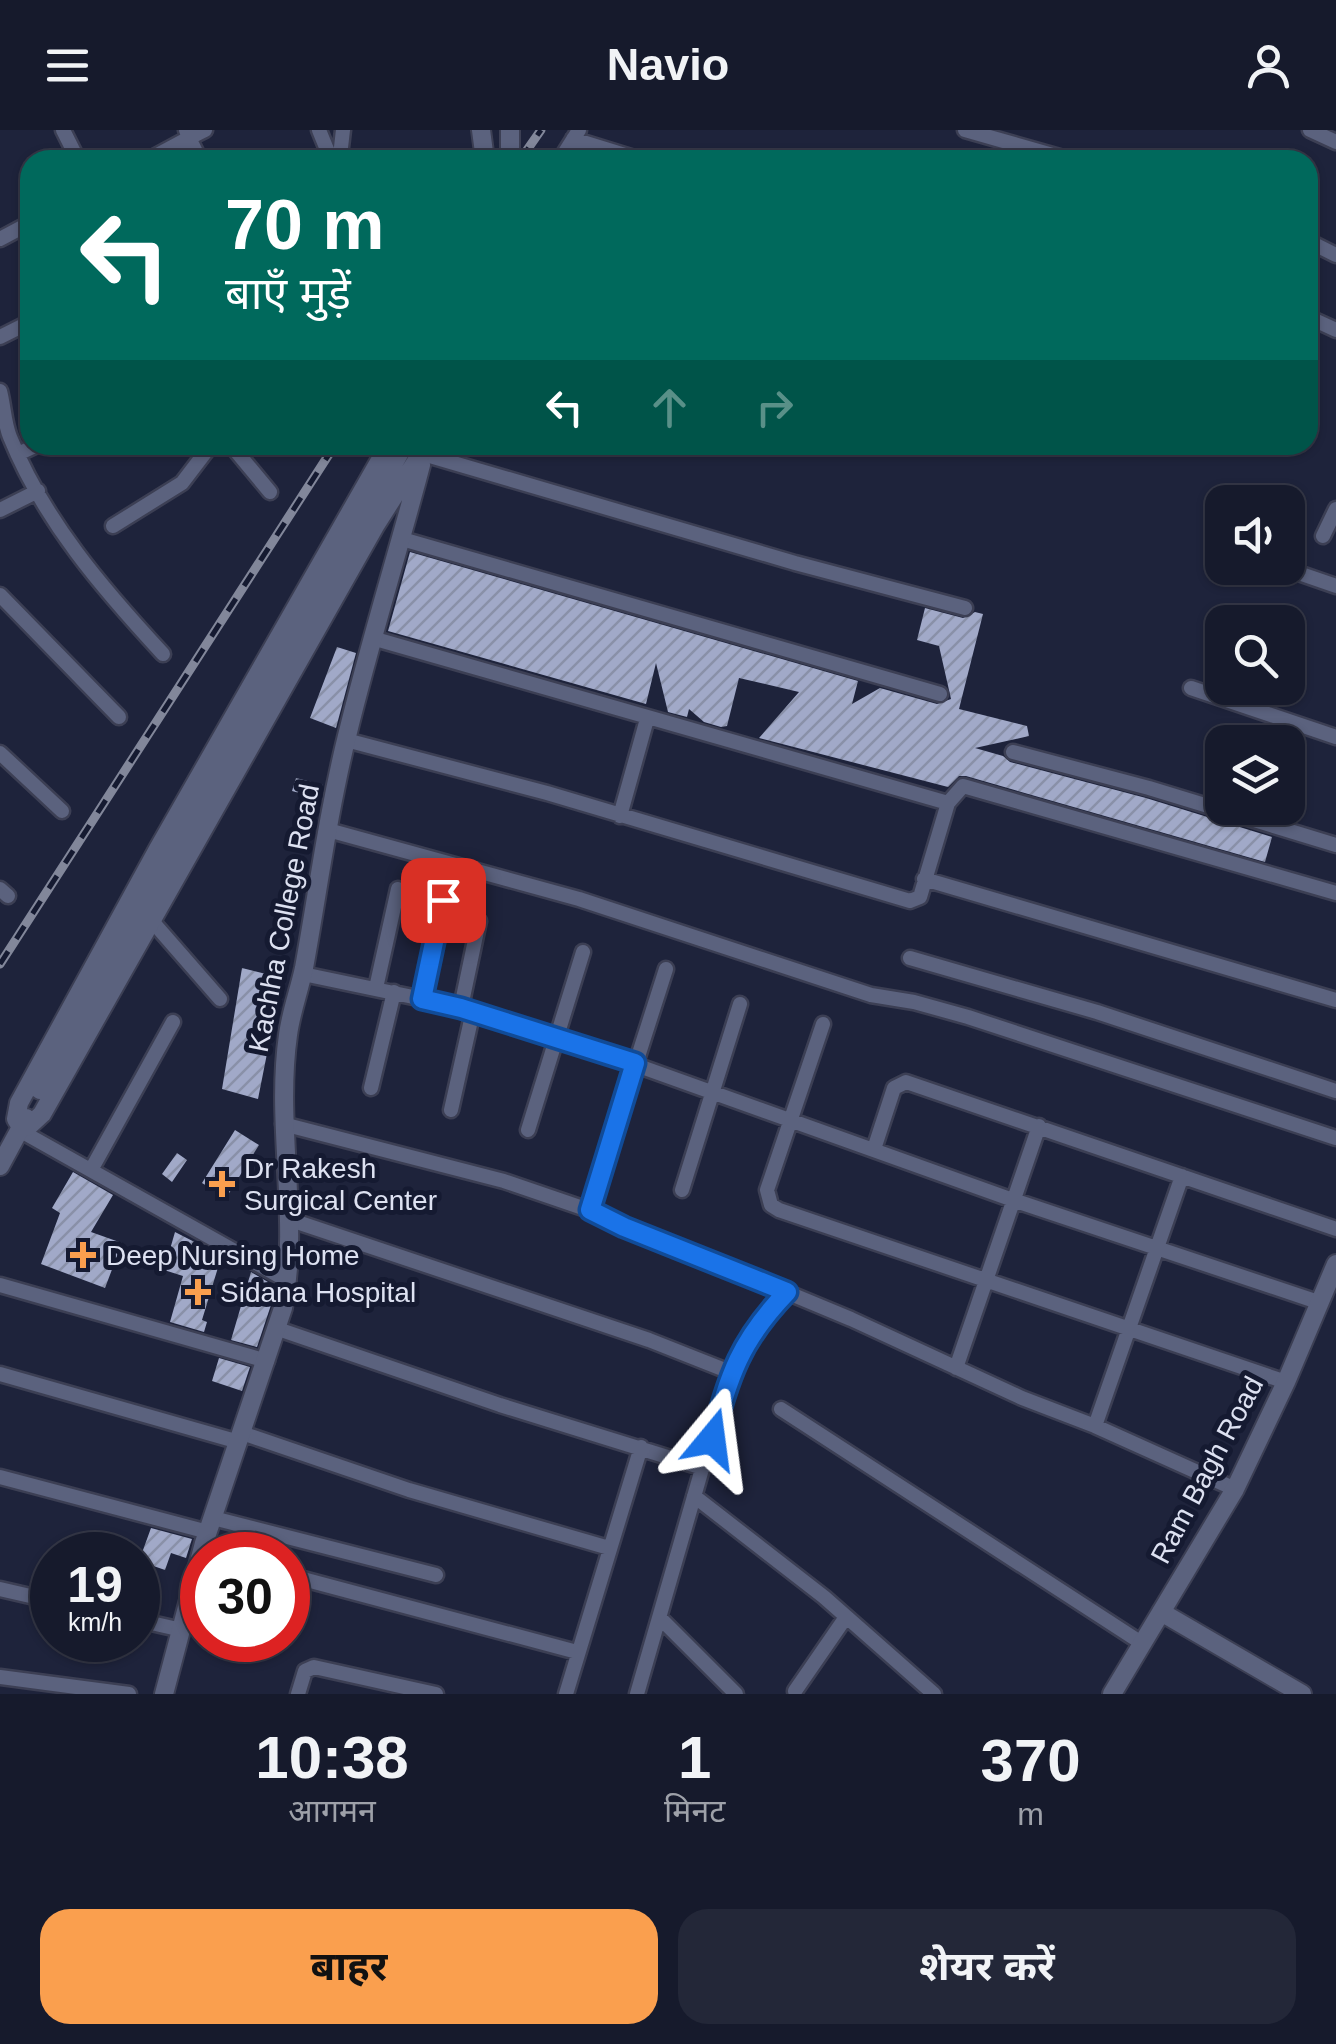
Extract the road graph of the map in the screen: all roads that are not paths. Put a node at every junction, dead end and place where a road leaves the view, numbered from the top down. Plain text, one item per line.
1 (205, 130) edge
2 (965, 130) edge
3 (188, 134) edge
4 (576, 134) edge
5 (163, 150) edge
6 (616, 150) edge
7 (1035, 150) edge
8 (0, 391) edge
9 (18, 454) joint
10 (204, 455) edge
11 (240, 455) edge
12 (391, 455) edge
13 (392, 455) edge
14 (421, 455) edge
15 (423, 455) edge
16 (444, 455) edge
17 (38, 490) junction
18 (270, 492) dead end
19 (1336, 509) edge
20 (0, 510) edge
21 (113, 526) dead end
22 (1322, 536) dead end
23 (402, 539) junction
24 (1305, 575) edge
25 (1336, 586) edge
26 (0, 596) edge
27 (965, 608) dead end
28 (372, 638) junction
29 (163, 654) dead end
30 (1191, 688) dead end
31 (940, 694) dead end
32 (119, 717) dead end
33 (647, 719) junction
34 (1336, 737) edge
35 (346, 740) junction
36 (0, 752) edge
37 (1013, 752) dead end
38 (948, 803) junction
39 (62, 811) dead end
40 (620, 816) junction
41 (328, 830) junction
42 (1336, 846) edge
43 (924, 879) junction
44 (398, 889) dead end
45 (1336, 893) edge
46 (443, 900) dead end
47 (152, 921) junction
48 (479, 921) dead end
49 (583, 952) dead end
50 (910, 958) dead end
51 (666, 969) dead end
52 (303, 974) junction
53 (376, 988) junction
54 (394, 992) junction
55 (220, 999) dead end
56 (422, 999) junction
57 (1336, 1000) edge
58 (740, 1004) dead end
59 (467, 1010) junction
60 (174, 1022) dead end
61 (822, 1024) dead end
62 (556, 1036) junction
63 (635, 1063) junction
64 (371, 1088) dead end
65 (1336, 1091) edge
66 (712, 1092) junction
67 (451, 1110) dead end
68 (788, 1120) junction
69 (283, 1124) junction
70 (1039, 1126) junction
71 (20, 1128) junction
72 (528, 1130) dead end
73 (1336, 1138) edge
74 (874, 1150) junction
75 (0, 1166) edge
76 (91, 1170) junction
77 (1182, 1176) junction
78 (682, 1190) dead end
79 (1014, 1200) junction
80 (590, 1210) junction
81 (291, 1220) junction
82 (1336, 1229) edge
83 (1157, 1248) junction
84 (1336, 1264) edge
85 (288, 1281) junction
86 (985, 1281) junction
87 (0, 1285) edge
88 (787, 1292) junction
89 (1321, 1303) junction
90 (278, 1329) junction
91 (1126, 1330) junction
92 (267, 1361) junction
93 (956, 1368) junction
94 (730, 1372) junction
95 (0, 1374) edge
96 (1286, 1382) junction
97 (781, 1409) dead end
98 (1095, 1426) junction
99 (240, 1438) junction
100 (641, 1448) junction
101 (703, 1468) junction
102 (0, 1477) edge
103 (1234, 1490) junction
104 (694, 1496) junction
105 (210, 1525) junction
106 (209, 1532) edge
107 (608, 1548) junction
108 (436, 1575) dead end
109 (310, 1581) edge
110 (0, 1589) edge
111 (30, 1596) edge
112 (1161, 1612) junction
113 (846, 1616) junction
114 (661, 1619) junction
115 (180, 1637) edge
116 (1140, 1642) junction
117 (578, 1652) junction
118 (0, 1677) edge
119 (795, 1691) dead end
120 (100, 1692) edge
121 (129, 1694) edge
122 (164, 1694) edge
123 (298, 1694) edge
124 (436, 1694) edge
125 (566, 1694) edge
126 (638, 1694) edge
127 (736, 1694) edge
128 (934, 1694) edge
129 (1112, 1694) edge
130 (1302, 1694) edge

1 - 3 street
2 - 7 street
3 - 5 street
4 - 6 street
8 - 9 street
9 - 17 street
10 - 21 street
11 - 18 street
12 - 71 street
13 - 71 street
14 - 47 street
15 - 23 street, Kachha College Road
16 - 27 street
17 - 20 street
17 - 29 street
19 - 22 street
23 - 28 street, Kachha College Road
23 - 31 street
24 - 25 street
26 - 32 street
28 - 33 street
28 - 35 street, Kachha College Road
30 - 34 street
33 - 38 street
33 - 40 street
35 - 40 street
35 - 41 street, Kachha College Road
36 - 39 street
37 - 42 street
38 - 43 street
38 - 45 street
40 - 43 street
41 - 52 street, Kachha College Road
41 - 73 street
43 - 57 street
44 - 53 street
46 - 56 street
47 - 55 street
47 - 71 street
48 - 59 street
49 - 62 street
50 - 65 street
51 - 63 street
52 - 53 street
52 - 69 street, Kachha College Road
53 - 54 street
54 - 56 street
54 - 64 street
56 - 59 street
58 - 66 street
59 - 62 street
59 - 67 street
60 - 76 street
61 - 68 street
62 - 63 street
62 - 72 street
63 - 66 street
63 - 80 street
66 - 68 street
66 - 78 street
68 - 74 street
68 - 86 street
69 - 80 street
69 - 81 street, Kachha College Road
70 - 74 street
70 - 77 street
70 - 79 street
71 - 75 street
71 - 76 street
74 - 79 street
76 - 85 street
77 - 82 street
77 - 83 street
79 - 83 street
79 - 86 street
80 - 88 street
81 - 85 street, Kachha College Road
81 - 94 street
83 - 89 street
83 - 91 street
84 - 89 street, Ram Bagh Road
85 - 90 street, Kachha College Road
86 - 91 street
86 - 93 street
87 - 92 street
88 - 93 street
88 - 94 street
89 - 96 street, Ram Bagh Road
90 - 92 street, Kachha College Road
90 - 100 street
91 - 96 street
91 - 98 street
92 - 99 street, Kachha College Road
93 - 98 street
94 - 101 street
95 - 99 street
96 - 103 street, Ram Bagh Road
97 - 116 street
98 - 103 street
99 - 105 street, Kachha College Road
99 - 107 street
100 - 101 street
100 - 107 street
101 - 104 street
102 - 105 street
103 - 112 street, Ram Bagh Road
104 - 113 street
104 - 114 street
105 - 106 street, Kachha College Road
105 - 108 street
107 - 117 street
109 - 117 street
110 - 111 street
112 - 116 street, Ram Bagh Road
112 - 130 street
113 - 119 street
113 - 128 street
114 - 126 street
114 - 127 street
115 - 122 street, Kachha College Road
116 - 129 street, Ram Bagh Road
117 - 125 street
118 - 120 street
120 - 121 street
123 - 124 street

